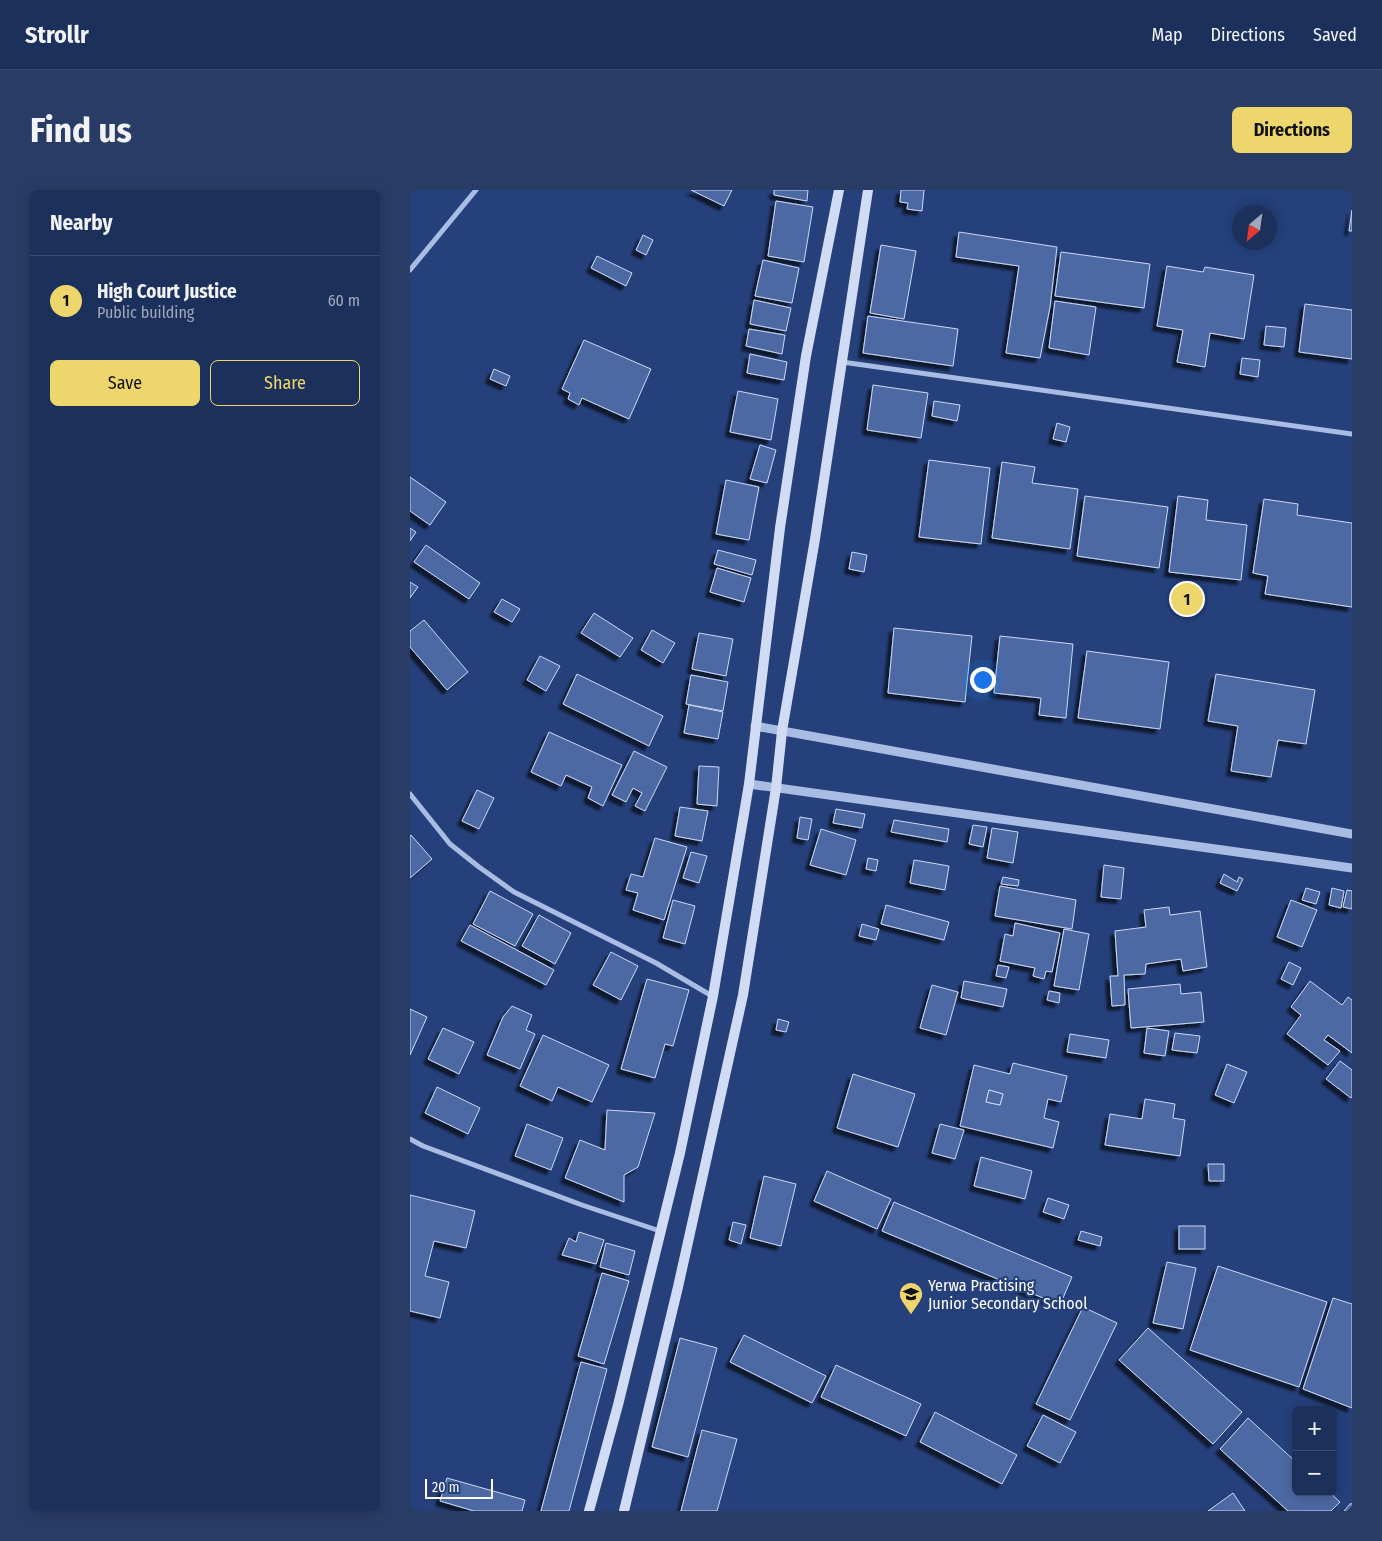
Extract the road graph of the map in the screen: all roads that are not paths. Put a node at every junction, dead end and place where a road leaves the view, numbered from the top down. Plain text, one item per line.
1 (476, 190) edge
2 (839, 190) edge
3 (868, 190) edge
4 (410, 270) edge
5 (842, 362) junction
6 (1352, 434) edge
7 (755, 726) junction
8 (782, 731) junction
9 (748, 784) junction
10 (776, 788) junction
11 (410, 794) edge
12 (1352, 834) edge
13 (1352, 868) edge
14 (713, 996) junction
15 (410, 1139) edge
16 (660, 1231) junction
17 (588, 1511) edge
18 (624, 1511) edge

1 - 4 street
2 - 7 main road
3 - 5 main road
5 - 6 street
5 - 8 main road
7 - 8 street
7 - 9 main road
8 - 10 main road
8 - 12 street
9 - 10 street
9 - 14 main road
10 - 13 street
10 - 18 main road
11 - 14 street
14 - 16 main road
15 - 16 street
16 - 17 main road

